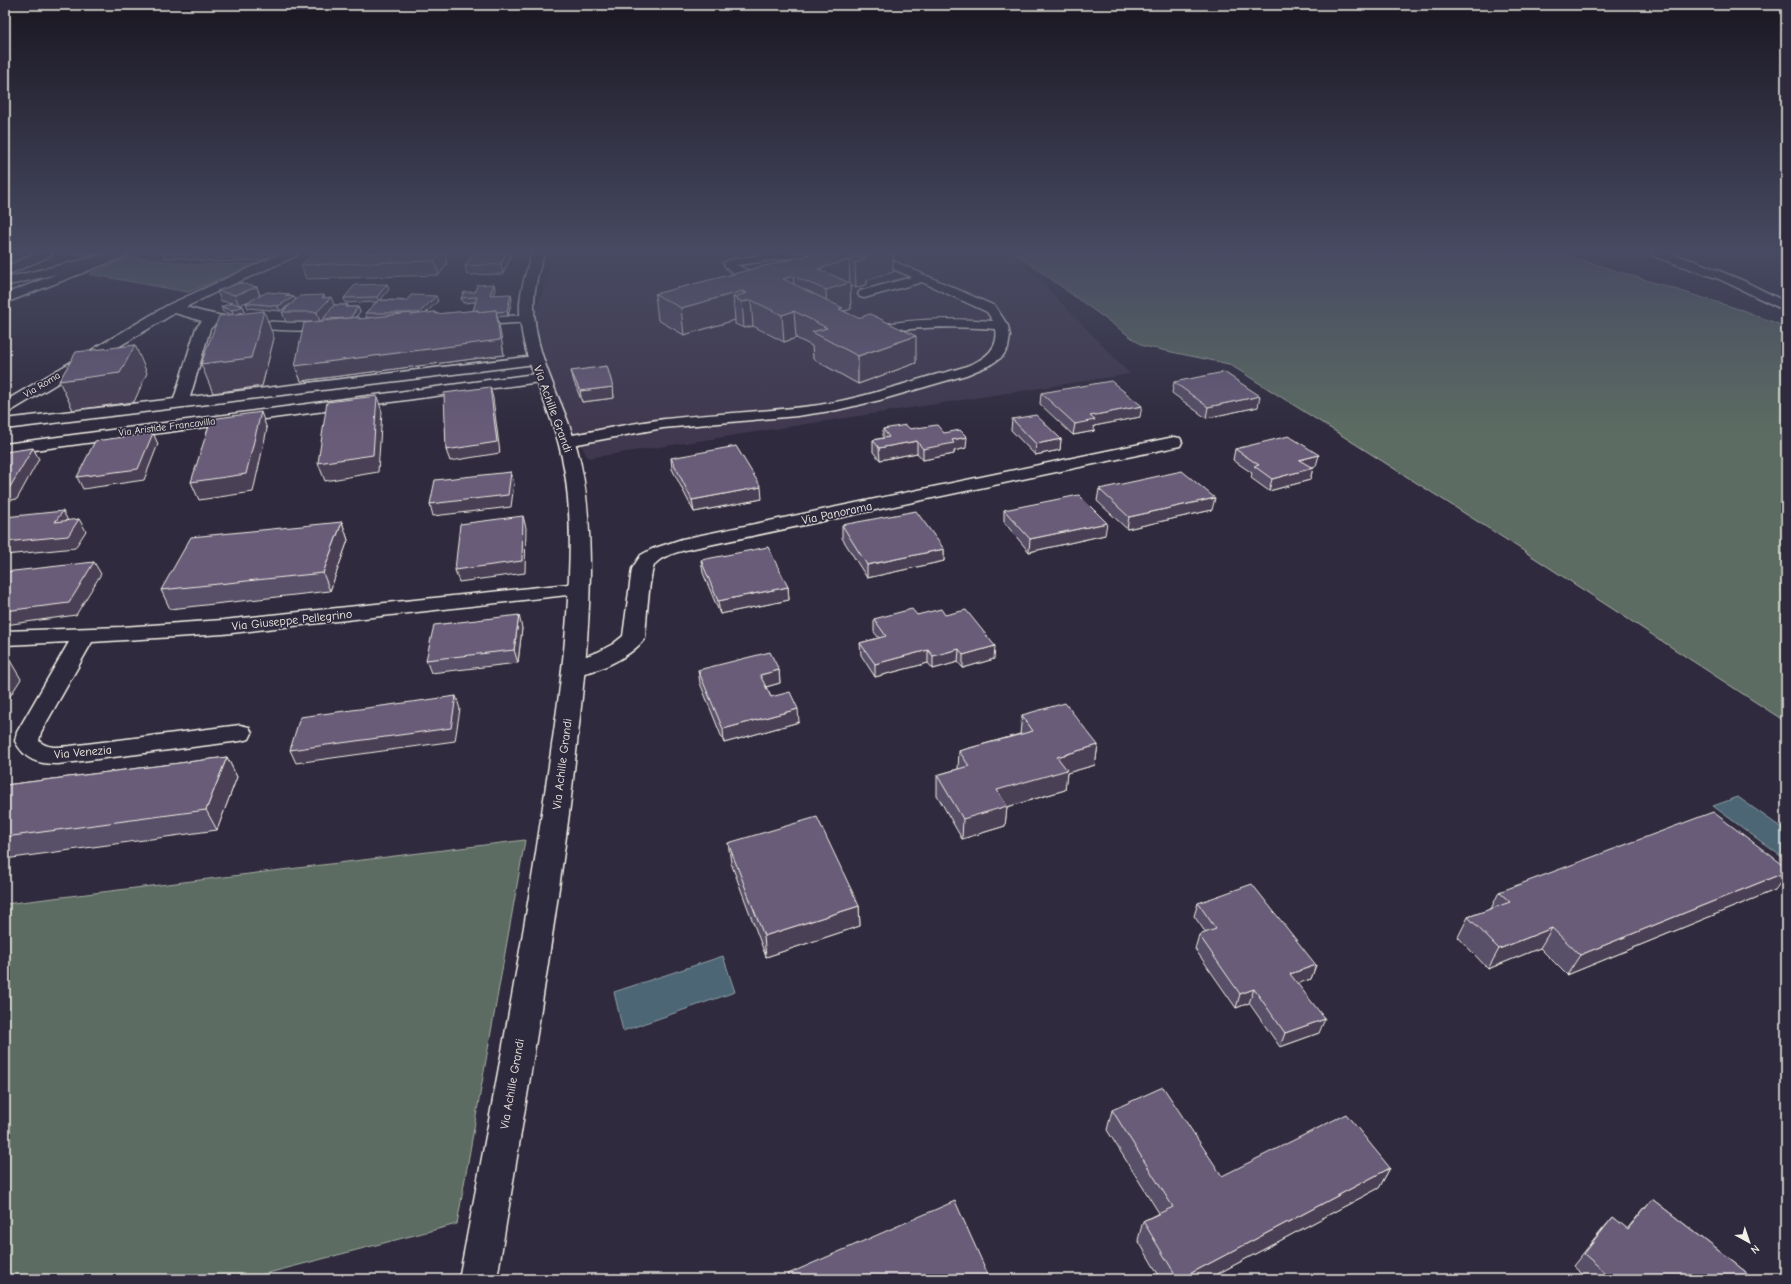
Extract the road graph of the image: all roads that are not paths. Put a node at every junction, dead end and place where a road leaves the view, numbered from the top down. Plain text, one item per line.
1 (164, 313) edge
2 (190, 313) edge
3 (526, 313) edge
4 (994, 313) edge
5 (212, 319) junction
6 (526, 319) junction
7 (458, 322) edge
8 (1002, 326) junction
9 (347, 327) edge
10 (858, 334) edge
11 (539, 369) junction
12 (180, 404) junction
13 (5, 408) edge
14 (5, 424) edge
15 (567, 441) junction
16 (1174, 442) dead end
17 (5, 449) edge
18 (578, 589) junction
19 (84, 636) junction
20 (5, 638) edge
21 (574, 668) junction
22 (240, 733) dead end
23 (478, 1279) edge

1 - 13 street, Via Roma
2 - 5 street
3 - 6 street, Via Achille Grandi
4 - 8 lane
5 - 9 street
5 - 12 street
6 - 7 street
6 - 11 street, Via Achille Grandi
8 - 10 lane
8 - 15 lane
11 - 12 street, Via Aristide Francavilla
11 - 15 street, Via Achille Grandi
11 - 17 street, Via Aristide Francavilla
12 - 14 street, Via Aristide Francavilla
15 - 18 street, Via Achille Grandi
16 - 21 street, Via Panorama
18 - 19 street, Via Giuseppe Pellegrino
18 - 21 street, Via Achille Grandi
19 - 20 street, Via Giuseppe Pellegrino
19 - 22 street, Via Venezia
21 - 23 street, Via Achille Grandi

